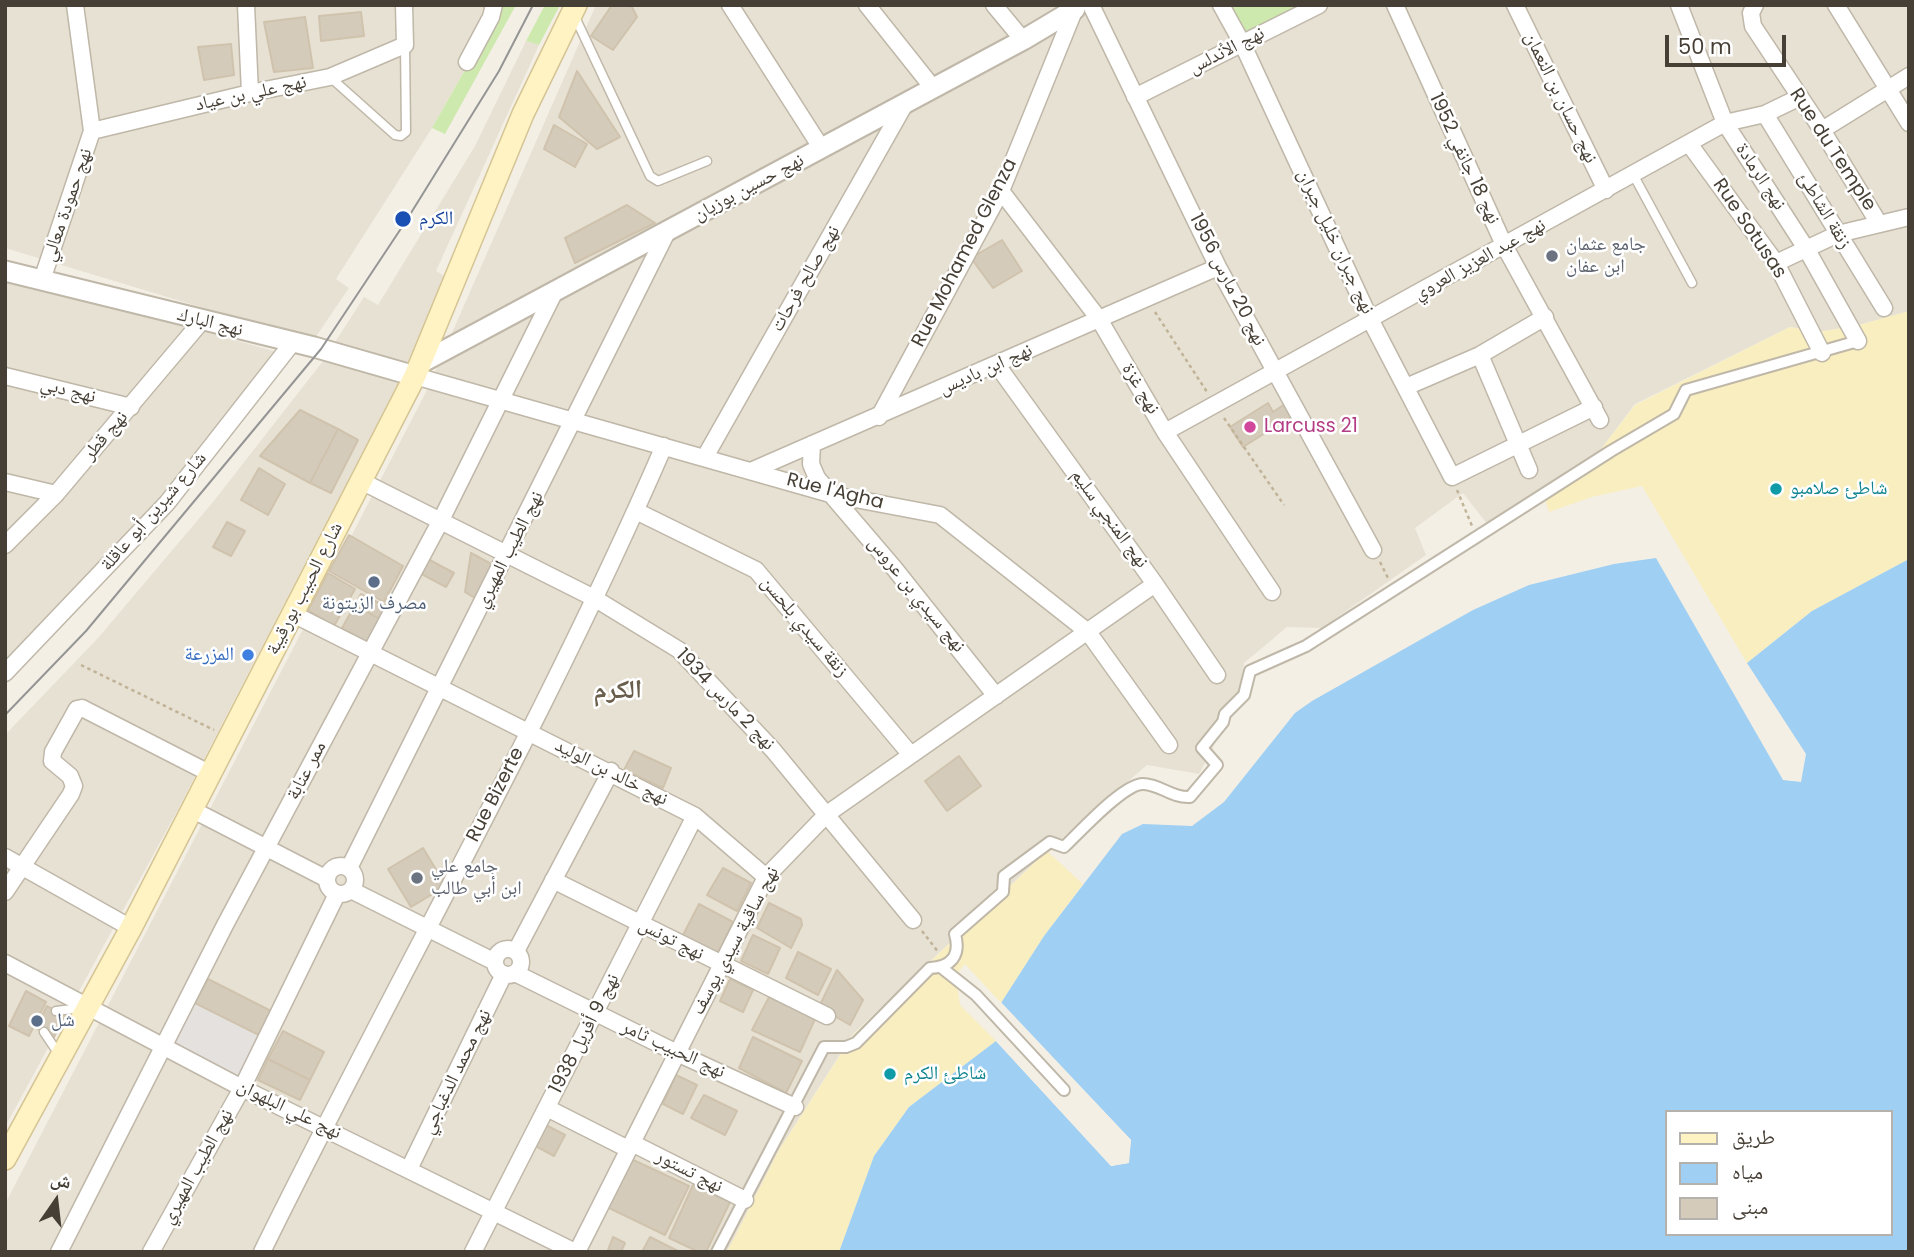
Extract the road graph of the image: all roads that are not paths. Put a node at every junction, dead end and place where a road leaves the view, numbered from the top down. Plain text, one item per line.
1 (75, 5) edge
2 (246, 5) edge
3 (404, 5) edge
4 (494, 5) edge
5 (730, 5) edge
6 (867, 5) edge
7 (994, 5) edge
8 (1221, 5) edge
9 (1319, 5) edge
10 (1395, 5) edge
11 (1515, 5) edge
12 (1679, 5) edge
13 (1755, 5) edge
14 (1836, 5) edge
15 (1081, 6) edge
16 (574, 8) edge
17 (1023, 40) junction
18 (1242, 43) junction
19 (405, 46) junction
20 (467, 62) dead end
21 (1909, 76) edge
22 (330, 77) junction
23 (933, 88) junction
24 (1888, 88) junction
25 (250, 93) junction
26 (1135, 97) junction
27 (1798, 98) junction
28 (906, 102) junction
29 (1765, 114) junction
30 (1725, 123) junction
31 (1909, 123) edge
32 (1822, 130) junction
33 (92, 131) junction
34 (1690, 145) junction
35 (822, 149) junction
36 (707, 161) dead end
37 (1634, 176) junction
38 (1606, 190) junction
39 (1001, 191) junction
40 (1909, 217) edge
41 (1878, 222) junction
42 (668, 230) junction
43 (1838, 233) junction
44 (1505, 247) junction
45 (1807, 250) junction
46 (1776, 263) junction
47 (1218, 267) junction
48 (5, 271) edge
49 (42, 280) junction
50 (1692, 283) dead end
51 (555, 291) junction
52 (1884, 308) dead end
53 (1545, 317) junction
54 (1099, 319) junction
55 (1370, 319) junction
56 (201, 322) junction
57 (1858, 341) joint
58 (293, 342) junction
59 (1822, 353) junction
60 (1480, 355) junction
61 (997, 365) junction
62 (418, 370) junction
63 (1274, 371) junction
64 (5, 376) edge
65 (1406, 387) junction
66 (500, 399) junction
67 (131, 407) junction
68 (879, 417) junction
69 (574, 420) junction
70 (1165, 432) junction
71 (812, 444) junction
72 (1519, 445) junction
73 (664, 446) junction
74 (705, 457) junction
75 (753, 470) junction
76 (1529, 470) dead end
77 (361, 481) junction
78 (5, 482) edge
79 (56, 494) junction
80 (834, 495) junction
81 (636, 511) junction
82 (440, 522) junction
83 (5, 545) edge
84 (1373, 550) road end
85 (507, 556) junction
86 (1155, 584) junction
87 (1272, 592) dead end
88 (594, 598) junction
89 (293, 614) junction
90 (1088, 632) junction
91 (370, 653) junction
92 (5, 673) edge
93 (1217, 675) dead end
94 (439, 688) junction
95 (996, 696) junction
96 (528, 731) junction
97 (1169, 746) dead end
98 (911, 755) junction
99 (611, 771) junction
100 (211, 774) junction
101 (193, 810) junction
102 (827, 814) junction
103 (695, 816) junction
104 (265, 848) junction
105 (5, 857) edge
106 (21, 867) junction
107 (349, 868) junction
108 (766, 877) junction
109 (327, 878) junction
110 (553, 880) junction
111 (5, 892) edge
112 (344, 892) junction
113 (913, 920) road end
114 (641, 925) junction
115 (131, 928) junction
116 (426, 928) junction
117 (516, 951) junction
118 (5, 963) edge
119 (721, 965) junction
120 (945, 966) junction
121 (505, 970) junction
122 (87, 1009) junction
123 (56, 1011) dead end
124 (596, 1013) junction
125 (827, 1016) dead end
126 (44, 1032) dead end
127 (164, 1047) junction
128 (677, 1053) junction
129 (62, 1058) junction
130 (242, 1088) junction
131 (1065, 1090) dead end
132 (795, 1107) junction
133 (547, 1108) junction
134 (323, 1127) junction
135 (630, 1146) junction
136 (5, 1159) edge
137 (409, 1169) junction
138 (745, 1200) junction
139 (494, 1211) junction
140 (59, 1252) edge
141 (151, 1252) edge
142 (262, 1252) edge
143 (473, 1252) edge
144 (576, 1252) edge
145 (718, 1252) edge

1 - 33 street, نهج حمودة معالي
2 - 25 street
3 - 19 street
4 - 20 street
5 - 35 street
6 - 23 street
7 - 17 street
8 - 18 street, نهج جبران خليل جبران
9 - 18 street, نهج الأندلس
10 - 44 street, نهج 18 جانفي 1952
11 - 38 street, نهج حسان بن النعمان
12 - 30 street, نهج الرمادة
13 - 27 street, Rue du Temple
14 - 24 street
15 - 17 street, نهج حسين بوزيان
15 - 26 street, نهج 20 مارس 1956
15 - 39 street, Rue Mohamed Glenza
16 - 36 lane
16 - 62 main road, شارع الحبيب بورقيبة
17 - 23 street, نهج حسين بوزيان
18 - 26 street, نهج الأندلس
18 - 55 street, نهج جبران خليل جبران
19 - 22 street, نهج علي بن عياد
19 - 22 lane
21 - 24 street
22 - 25 street, نهج علي بن عياد
23 - 28 street, نهج حسين بوزيان
24 - 31 street
24 - 32 street
25 - 33 street, نهج علي بن عياد
26 - 47 street, نهج 20 مارس 1956
27 - 29 street, نهج عبد العزيز العروي
27 - 32 street, Rue du Temple
28 - 35 street, نهج حسين بوزيان
28 - 74 street, نهج صالح فرحات
29 - 30 street, نهج عبد العزيز العروي
29 - 43 street, زنقة الشاطئ
30 - 34 street, نهج عبد العزيز العروي
30 - 45 street, نهج الرمادة
32 - 41 street, Rue du Temple
33 - 49 street, نهج حمودة معالي
34 - 37 street, نهج عبد العزيز العروي
34 - 46 street, Rue Sotusas
35 - 42 street, نهج حسين بوزيان
37 - 38 street, نهج عبد العزيز العروي
37 - 50 lane
38 - 44 street, نهج عبد العزيز العروي
39 - 54 street, نهج غزة
39 - 68 street, Rue Mohamed Glenza
40 - 41 street
41 - 43 street
42 - 51 street, نهج حسين بوزيان
42 - 69 street, نهج الطيب المهيري
43 - 45 street
43 - 52 street, زنقة الشاطئ
44 - 53 street, نهج 18 جانفي 1952
44 - 55 street, نهج عبد العزيز العروي
45 - 46 street
45 - 57 street, نهج الرمادة
46 - 59 street, Rue Sotusas
47 - 54 street, نهج ابن باديس
47 - 63 street, نهج 20 مارس 1956
48 - 49 street, نهج البارك
49 - 56 street, نهج البارك
51 - 62 street, نهج حسين بوزيان
51 - 66 street, ممر عنابة
53 - 60 street
53 - 72 street, نهج 18 جانفي 1952
54 - 61 street, نهج ابن باديس
54 - 70 street, نهج غزة
55 - 63 street, نهج عبد العزيز العروي
55 - 65 street, نهج جبران خليل جبران
56 - 58 street, نهج البارك
56 - 67 street, نهج قطر
57 - 59 street
58 - 62 street, نهج البارك
58 - 92 street, شارع شيرين أبو عاقلة
59 - 120 street
60 - 65 street
60 - 72 street
61 - 68 street, نهج ابن باديس
61 - 86 street, نهج المنجي سليم
62 - 66 street, Rue l'Agha
62 - 77 main road, شارع الحبيب بورقيبة
63 - 70 street, نهج عبد العزيز العروي
63 - 84 street, نهج 20 مارس 1956
64 - 67 street, نهج دبي
65 - 72 street, نهج جبران خليل جبران
66 - 69 street, Rue l'Agha
66 - 82 street, ممر عنابة
67 - 79 street, نهج قطر
68 - 71 street, نهج ابن باديس
69 - 73 street, Rue l'Agha
69 - 85 street, نهج الطيب المهيري
70 - 87 street, نهج غزة
71 - 75 street, نهج ابن باديس
71 - 80 street, نهج سيدي بن عروس
72 - 76 street
73 - 74 street, Rue l'Agha
73 - 81 street, Rue Bizerte
74 - 75 street, Rue l'Agha
75 - 80 street, Rue l'Agha
77 - 82 street, نهج 2 مارس 1934
77 - 89 main road, شارع الحبيب بورقيبة
78 - 79 street
79 - 83 street, نهج قطر
80 - 90 street, Rue l'Agha
80 - 95 street, نهج سيدي بن عروس
81 - 88 street, Rue Bizerte
81 - 98 street, زنقة سيدي بلحسن
82 - 85 street, نهج 2 مارس 1934
82 - 91 street, ممر عنابة
85 - 88 street, نهج 2 مارس 1934
85 - 94 street, نهج الطيب المهيري
86 - 90 street, نهج ساقية سيدي يوسف
86 - 93 street, نهج المنجي سليم
88 - 96 street, Rue Bizerte
88 - 102 street, نهج 2 مارس 1934
89 - 91 street, نهج خالد بن الوليد
89 - 100 main road, شارع الحبيب بورقيبة
90 - 95 street, نهج ساقية سيدي يوسف
90 - 97 street, Rue l'Agha
91 - 94 street, نهج خالد بن الوليد
91 - 104 street, ممر عنابة
94 - 96 street, نهج خالد بن الوليد
94 - 107 street, نهج الطيب المهيري
95 - 98 street, نهج ساقية سيدي يوسف
96 - 99 street, نهج خالد بن الوليد
96 - 116 street, Rue Bizerte
98 - 102 street, نهج ساقية سيدي يوسف
99 - 103 street, نهج خالد بن الوليد
99 - 110 street
100 - 101 main road, شارع الحبيب بورقيبة
100 - 106 street
101 - 104 street
101 - 115 main road, شارع الحبيب بورقيبة
102 - 108 street, نهج ساقية سيدي يوسف
102 - 113 street, نهج 2 مارس 1934
103 - 108 street, نهج خالد بن الوليد
103 - 114 street, نهج 9 أفريل 1938
104 - 109 street
104 - 127 street, ممر عنابة
105 - 106 street
106 - 111 street
106 - 115 street
107 - 109 street
107 - 112 street
108 - 119 street, نهج ساقية سيدي يوسف
109 - 112 street
110 - 114 street, نهج تونس
110 - 117 street
112 - 116 street, نهج الحبيب ثامر
112 - 130 street, نهج الطيب المهيري
114 - 119 street, نهج تونس
114 - 124 street, نهج 9 أفريل 1938
115 - 122 main road, شارع الحبيب بورقيبة
116 - 121 street, نهج الحبيب ثامر
116 - 134 street, Rue Bizerte
117 - 121 street
117 - 121 street
118 - 122 street, نهج علي البلهوان
119 - 125 street, نهج تونس
119 - 128 street, نهج ساقية سيدي يوسف
120 - 131 street
120 - 132 street
121 - 124 street, نهج الحبيب ثامر
121 - 137 street, نهج محمد الدغباجي
122 - 123 lane
122 - 127 street, نهج علي البلهوان
122 - 129 main road, شارع الحبيب بورقيبة
124 - 128 street, نهج الحبيب ثامر
124 - 133 street, نهج 9 أفريل 1938
126 - 129 lane
127 - 130 street, نهج علي البلهوان
127 - 140 street, ممر عنابة
128 - 132 street, نهج الحبيب ثامر
128 - 135 street, نهج ساقية سيدي يوسف
129 - 136 main road, شارع الحبيب بورقيبة
130 - 134 street, نهج علي البلهوان
130 - 141 street, نهج الطيب المهيري
132 - 138 street
133 - 135 street, نهج تستور
133 - 139 street, نهج 9 أفريل 1938
134 - 137 street, نهج علي البلهوان
134 - 142 street, Rue Bizerte
135 - 138 street, نهج تستور
135 - 144 street, نهج ساقية سيدي يوسف
137 - 139 street, نهج علي البلهوان
138 - 145 street
139 - 143 street, نهج 9 أفريل 1938
139 - 144 street, نهج علي البلهوان

